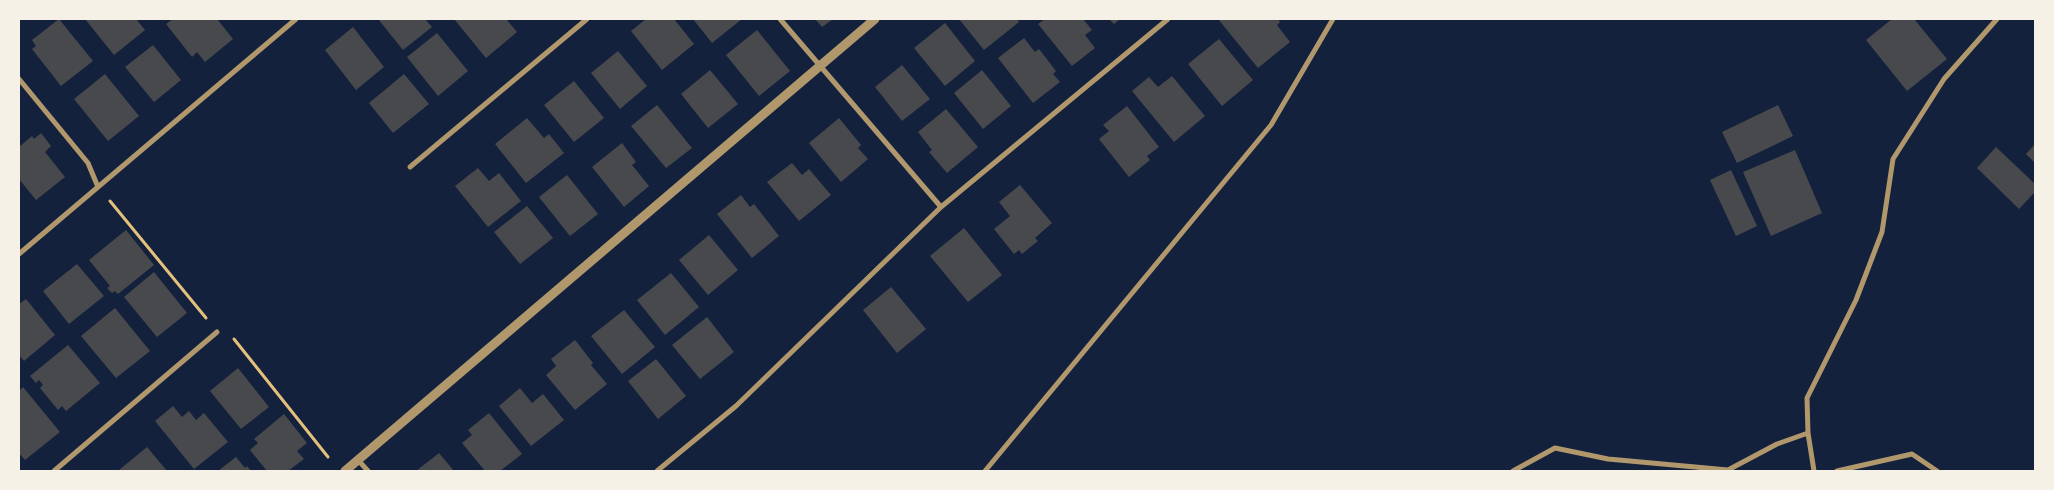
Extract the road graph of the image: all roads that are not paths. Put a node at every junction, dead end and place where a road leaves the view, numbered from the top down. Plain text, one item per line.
1 (296, 19) edge
2 (588, 19) edge
3 (780, 19) edge
4 (876, 19) edge
5 (1168, 19) edge
6 (1333, 19) edge
7 (1997, 19) edge
8 (819, 66) junction
9 (19, 79) edge
10 (410, 167) dead end
11 (98, 187) junction
12 (941, 207) junction
13 (19, 254) edge
14 (217, 332) road end
15 (1808, 433) junction
16 (358, 460) junction
17 (54, 471) edge
18 (345, 471) edge
19 (368, 471) edge
20 (657, 471) edge
21 (986, 471) edge
22 (1513, 471) edge
23 (1814, 471) edge
24 (1837, 471) edge
25 (1937, 471) edge

1 - 11 street
2 - 10 street
3 - 8 street
4 - 8 street
5 - 12 street
6 - 21 street
7 - 15 street
8 - 12 street
8 - 16 street
9 - 11 street
11 - 13 street
12 - 20 street
14 - 17 street
15 - 22 street
15 - 23 street
16 - 18 street
16 - 19 street
24 - 25 street

